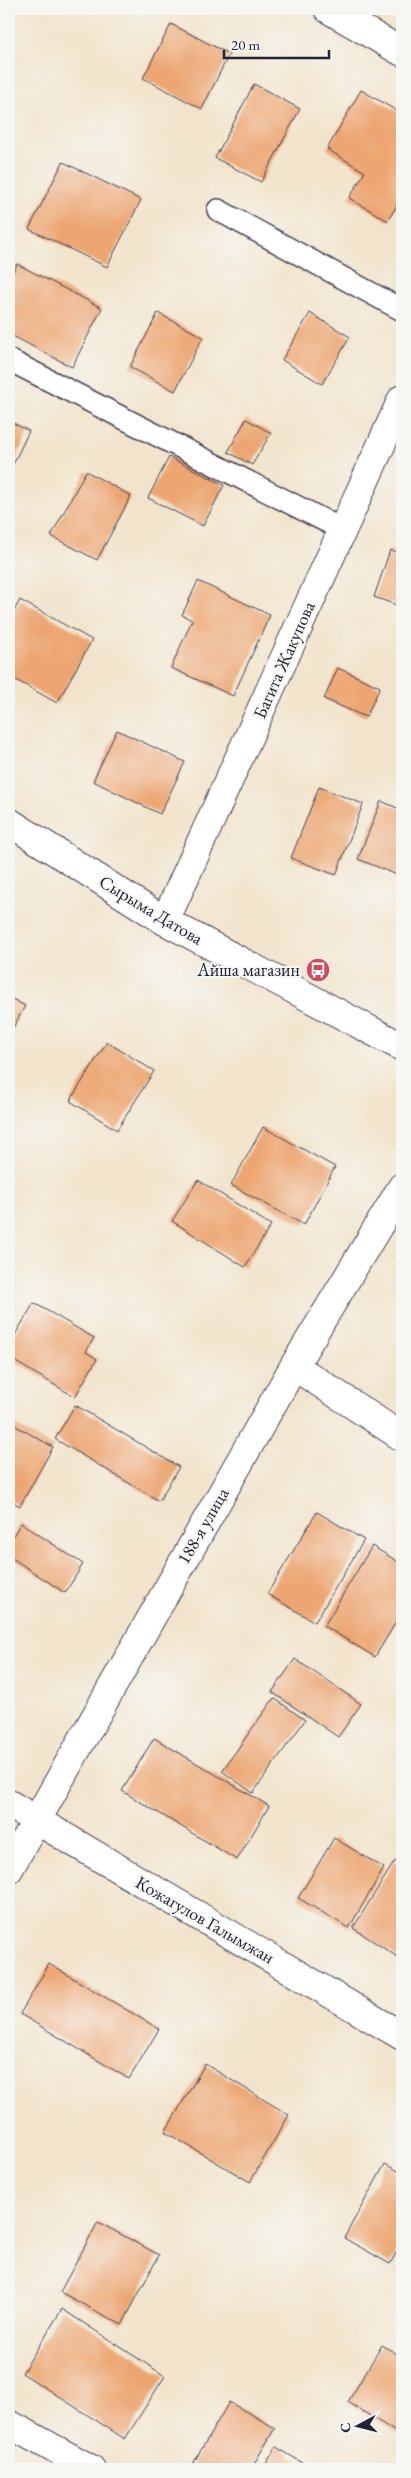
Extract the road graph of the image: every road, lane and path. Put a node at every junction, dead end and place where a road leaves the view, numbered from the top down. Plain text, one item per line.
1 (328, 9) edge
2 (402, 52) edge
3 (218, 210) dead end
4 (402, 310) edge
5 (9, 360) edge
6 (402, 399) edge
7 (343, 530) junction
8 (9, 822) edge
9 (165, 921) junction
10 (402, 1048) edge
11 (402, 1187) edge
12 (294, 1366) junction
13 (402, 1438) edge
14 (9, 1804) edge
15 (35, 1820) junction
16 (9, 1869) edge
17 (402, 2036) edge
18 (9, 2424) edge
19 (91, 2469) edge

1 - 2 street
3 - 4 lane
5 - 7 lane
6 - 7 street, Багита Жакупова
7 - 9 street, Багита Жакупова
8 - 9 street, Сырыма Датова
9 - 10 street, Сырыма Датова
11 - 12 street, 188-я улица
12 - 13 street
12 - 15 street, 188-я улица
14 - 15 street, Кожагулов Галымжан
15 - 16 street, 188-я улица
15 - 17 street, Кожагулов Галымжан
18 - 19 street

